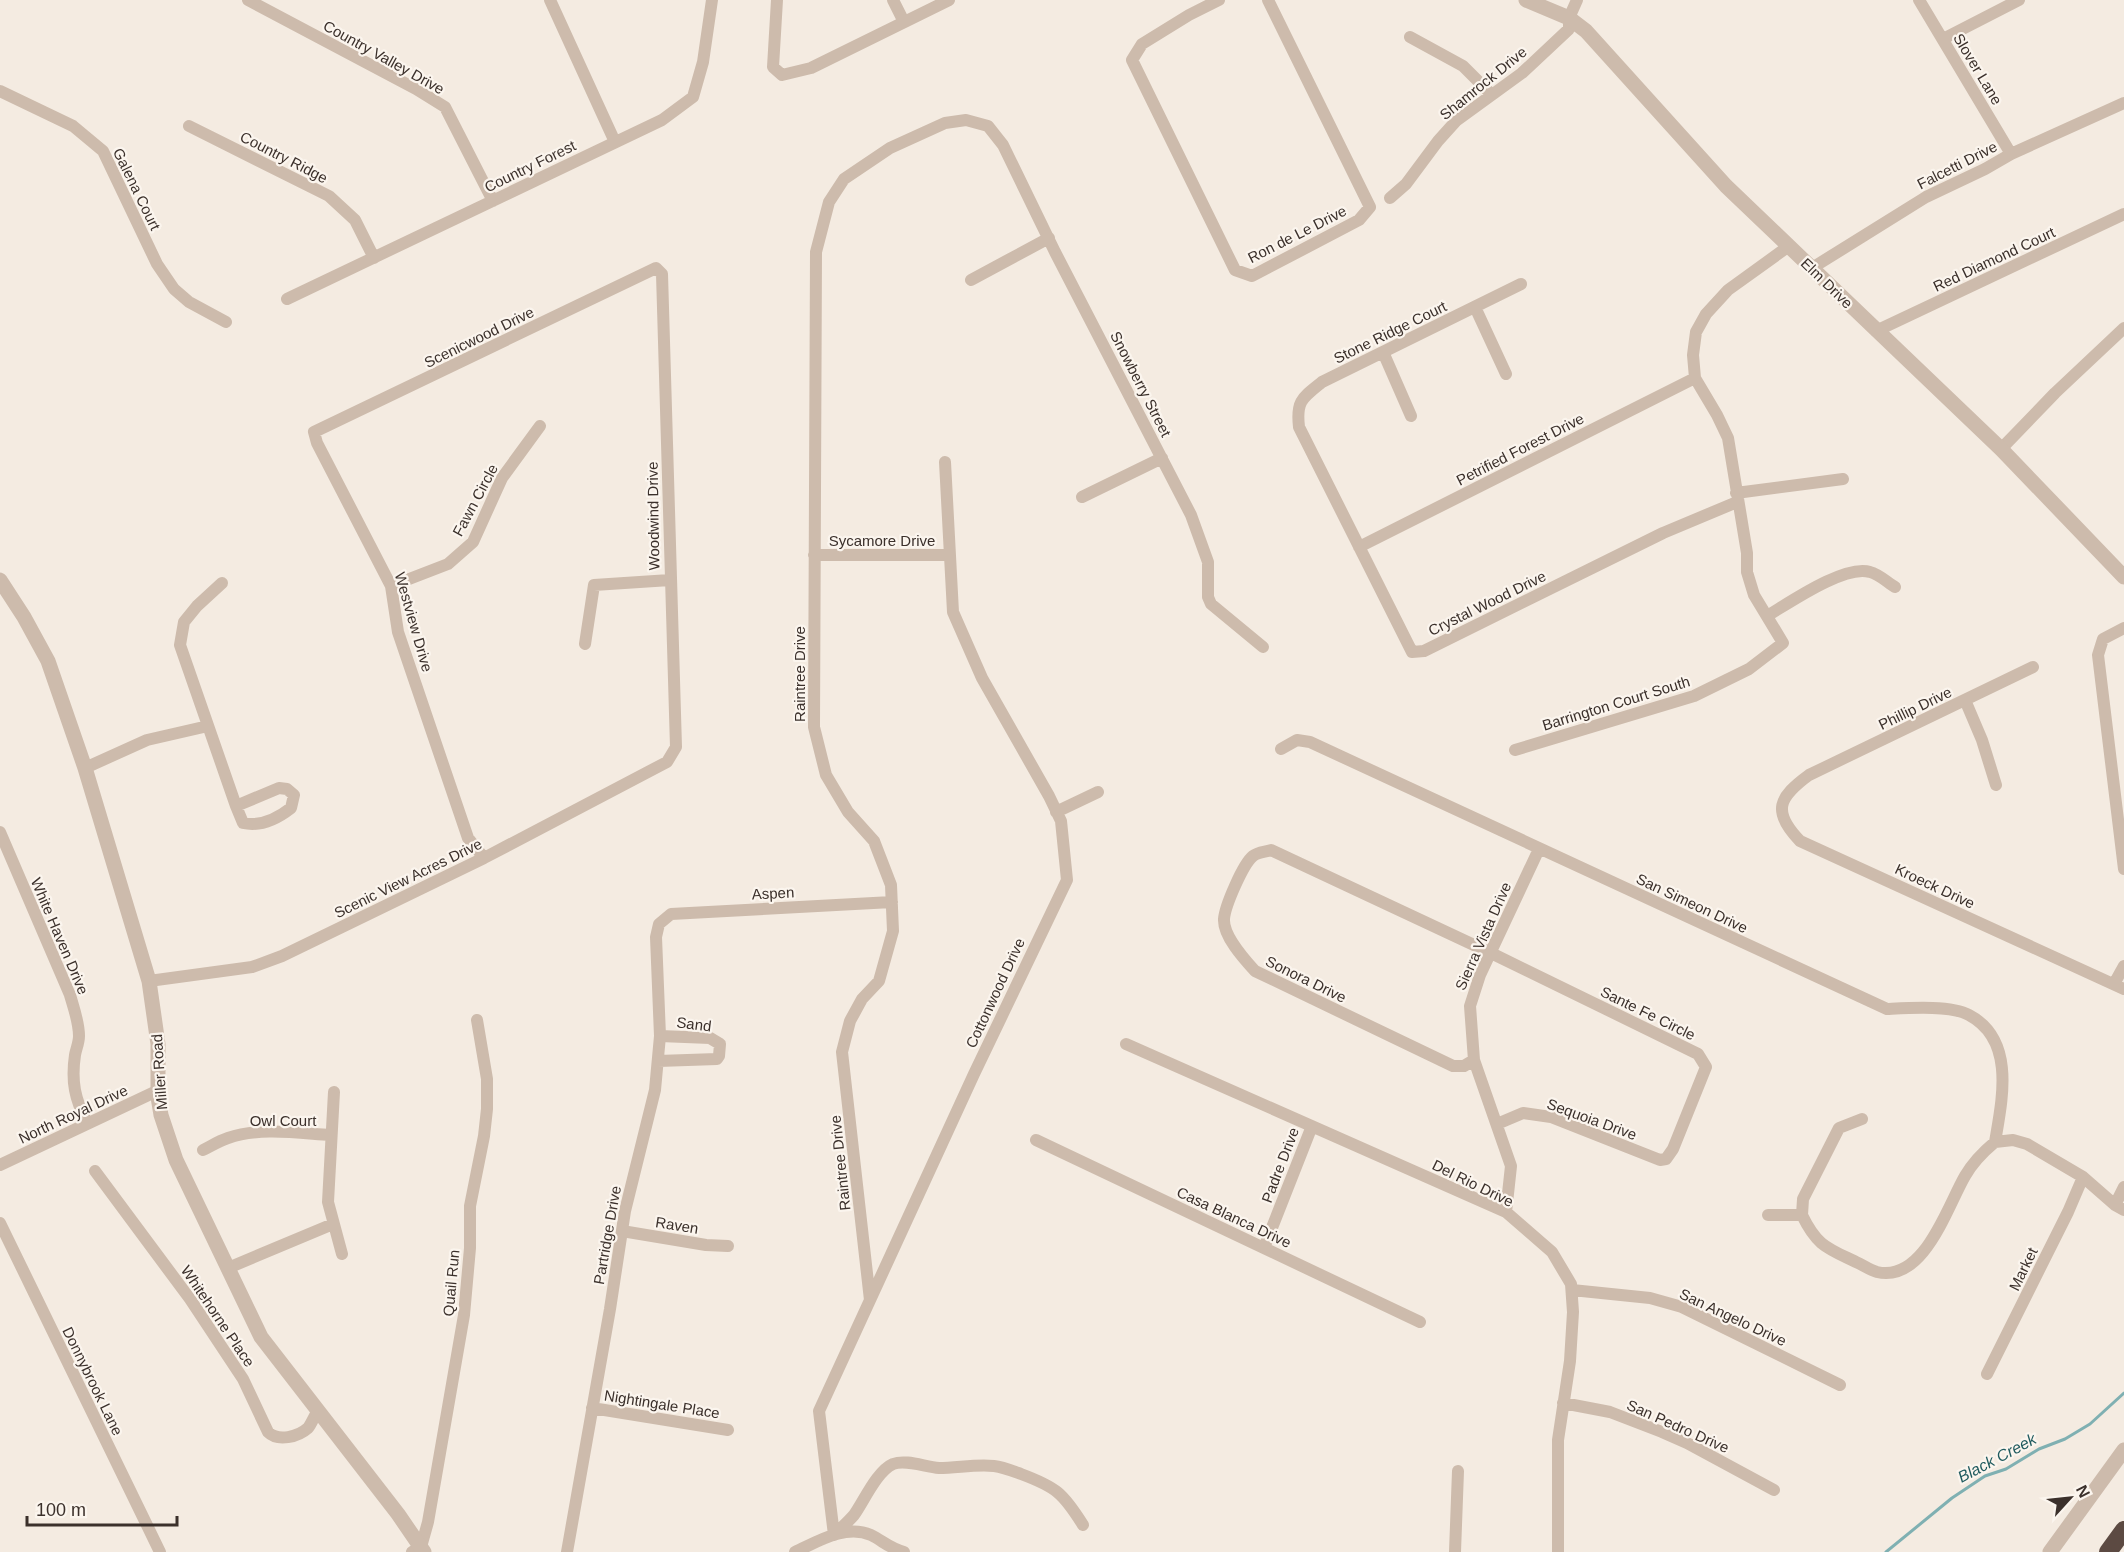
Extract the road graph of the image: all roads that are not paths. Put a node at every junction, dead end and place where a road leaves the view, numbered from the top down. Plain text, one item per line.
1 (248, 0) edge
2 (550, 0) edge
3 (712, 0) edge
4 (777, 0) edge
5 (894, 0) edge
6 (949, 0) edge
7 (1219, 0) edge
8 (1268, 0) edge
9 (1526, 0) edge
10 (1577, 0) edge
11 (1919, 0) edge
12 (2019, 0) edge
13 (1569, 18) junction
14 (904, 22) junction
15 (1410, 37) dead end
16 (1943, 39) junction
17 (0, 91) edge
18 (1491, 94) junction
19 (2124, 103) edge
20 (189, 126) dead end
21 (988, 126) joint
22 (615, 142) junction
23 (2011, 154) junction
24 (1390, 198) dead end
25 (493, 201) junction
26 (2124, 214) edge
27 (1049, 238) junction
28 (1789, 246) junction
29 (374, 258) junction
30 (656, 268) joint
31 (1812, 268) junction
32 (970, 280) dead end
33 (1521, 284) dead end
34 (287, 299) dead end
35 (1475, 307) junction
36 (226, 322) dead end
37 (2124, 328) edge
38 (1876, 330) junction
39 (1383, 352) junction
40 (1506, 374) dead end
41 (1695, 378) junction
42 (1411, 416) dead end
43 (540, 426) dead end
44 (1299, 427) joint
45 (314, 432) joint
46 (2001, 449) junction
47 (1162, 458) junction
48 (945, 462) dead end
49 (1843, 479) dead end
50 (1082, 497) dead end
51 (1736, 497) junction
52 (1359, 547) junction
53 (814, 555) junction
54 (950, 555) junction
55 (2124, 577) edge
56 (0, 580) edge
57 (670, 580) junction
58 (222, 583) dead end
59 (392, 586) junction
60 (1895, 587) dead end
61 (1767, 616) junction
62 (2124, 628) edge
63 (585, 644) dead end
64 (1263, 647) dead end
65 (2033, 667) dead end
66 (1965, 700) junction
67 (208, 726) junction
68 (1281, 749) dead end
69 (1515, 750) dead end
70 (667, 762) joint
71 (85, 768) junction
72 (1809, 775) joint
73 (1996, 785) dead end
74 (1098, 792) dead end
75 (237, 806) dead end
76 (1056, 812) junction
77 (0, 832) edge
78 (1539, 849) junction
79 (484, 858) junction
80 (2124, 869) edge
81 (891, 902) junction
82 (659, 924) joint
83 (1491, 953) junction
84 (2124, 966) edge
85 (149, 981) junction
86 (2119, 986) edge
87 (477, 1020) dead end
88 (660, 1036) junction
89 (1126, 1044) dead end
90 (658, 1060) junction
91 (1474, 1060) junction
92 (159, 1090) junction
93 (334, 1092) dead end
94 (1862, 1119) dead end
95 (87, 1123) junction
96 (1497, 1124) junction
97 (1312, 1126) junction
98 (330, 1135) junction
99 (1036, 1140) dead end
100 (1995, 1142) junction
101 (1673, 1149) joint
102 (203, 1150) dead end
103 (0, 1165) edge
104 (95, 1171) dead end
105 (2083, 1177) junction
106 (2124, 1187) edge
107 (2120, 1208) edge
108 (1506, 1212) junction
109 (1768, 1215) dead end
110 (1802, 1215) junction
111 (0, 1223) edge
112 (333, 1224) junction
113 (622, 1231) junction
114 (728, 1246) dead end
115 (1264, 1248) junction
116 (342, 1254) dead end
117 (228, 1268) junction
118 (1572, 1290) junction
119 (870, 1300) junction
120 (1420, 1322) dead end
121 (1987, 1374) dead end
122 (1840, 1385) dead end
123 (1563, 1403) junction
124 (592, 1408) junction
125 (318, 1411) junction
126 (728, 1430) dead end
127 (2124, 1450) edge
128 (1458, 1471) dead end
129 (1774, 1490) dead end
130 (1083, 1525) dead end
131 (2124, 1530) edge
132 (834, 1534) junction
133 (419, 1550) edge
134 (160, 1552) edge
135 (567, 1552) edge
136 (795, 1552) edge
137 (904, 1552) edge
138 (1455, 1552) edge
139 (1558, 1552) edge
140 (2050, 1552) edge
141 (2108, 1552) edge

1 - 25 street, Country Valley Drive
2 - 22 street
3 - 22 street, Country Forest
4 - 14 street
5 - 14 street
6 - 14 street
7 - 8 street, Ron de Le Drive
9 - 13 street, Elm Drive
10 - 13 street
11 - 16 street, Slover Lane
12 - 16 street
13 - 18 street, Shamrock Drive
13 - 28 street, Elm Drive
15 - 18 street
16 - 23 street, Slover Lane
17 - 36 street, Galena Court
18 - 24 street, Shamrock Drive
19 - 23 street, Falcetti Drive
20 - 29 street, Country Ridge
21 - 27 street, Snowberry Street
21 - 53 street, Raintree Drive
22 - 25 street, Country Forest
23 - 31 street, Falcetti Drive
25 - 29 street, Country Forest
26 - 38 street, Red Diamond Court
27 - 32 street
27 - 47 street, Snowberry Street
28 - 31 street, Elm Drive
28 - 41 street
29 - 34 street, Country Forest
30 - 45 street, Scenicwood Drive
30 - 57 street, Woodwind Drive
31 - 38 street, Elm Drive
33 - 35 street, Stone Ridge Court
35 - 39 street, Stone Ridge Court
35 - 40 street
37 - 46 street
38 - 46 street, Elm Drive
39 - 42 street
39 - 44 street, Stone Ridge Court
41 - 51 street
41 - 52 street, Petrified Forest Drive
43 - 59 street, Fawn Circle
44 - 52 street, Crystal Wood Drive
45 - 59 street, Westview Drive
46 - 55 street, Elm Drive
47 - 50 street
47 - 64 street, Snowberry Street
48 - 54 street, Cottonwood Drive
49 - 51 street
51 - 52 street, Crystal Wood Drive
51 - 61 street
53 - 54 street, Sycamore Drive
53 - 81 street, Raintree Drive
54 - 76 street, Cottonwood Drive
56 - 71 street, Miller Road
57 - 63 street
57 - 70 street, Woodwind Drive
58 - 67 street
59 - 79 street, Westview Drive
60 - 61 street
61 - 69 street, Barrington Court South
62 - 80 street
65 - 66 street, Phillip Drive
66 - 72 street, Phillip Drive
66 - 73 street
67 - 71 street
67 - 75 street
68 - 78 street, San Simeon Drive
70 - 79 street, Scenic View Acres Drive
71 - 85 street, Miller Road
72 - 86 street, Kroeck Drive
74 - 76 street
76 - 119 street, Cottonwood Drive
77 - 95 street, White Haven Drive
78 - 83 street, Sierra Vista Drive
78 - 100 street, San Simeon Drive
79 - 85 street, Scenic View Acres Drive
81 - 82 street, Aspen
81 - 119 street, Raintree Drive
82 - 88 street, Partridge Drive
83 - 91 street, Sierra Vista Drive
83 - 91 street, Sonora Drive
83 - 101 street, Sante Fe Circle
84 - 86 street, Kroeck Drive
85 - 92 street, Miller Road
87 - 133 street, Quail Run
88 - 90 street, Partridge Drive
88 - 90 street, Sand
89 - 97 street, Del Rio Drive
90 - 113 street, Partridge Drive
91 - 96 street, Sierra Vista Drive
92 - 95 street, North Royal Drive
92 - 117 street, Miller Road
93 - 98 street
94 - 110 street
95 - 103 street, North Royal Drive
96 - 101 street, Sequoia Drive
96 - 108 street, Sierra Vista Drive
97 - 108 street, Del Rio Drive
97 - 115 street, Padre Drive
98 - 102 street, Owl Court
98 - 112 street
99 - 115 street, Casa Blanca Drive
100 - 105 street
100 - 110 street
104 - 125 street, Whitehorne Place
105 - 107 street
105 - 121 street, Market
106 - 107 street
108 - 118 street, Del Rio Drive
109 - 110 street
111 - 134 street, Donnybrook Lane
112 - 116 street
112 - 117 street
113 - 114 street, Raven
113 - 124 street, Partridge Drive
115 - 120 street, Casa Blanca Drive
117 - 125 street, Miller Road
118 - 122 street, San Angelo Drive
118 - 123 street, Del Rio Drive
119 - 132 street, Cottonwood Drive
123 - 129 street, San Pedro Drive
123 - 139 street, Del Rio Drive
124 - 126 street, Nightingale Place
124 - 135 street, Partridge Drive
125 - 133 street, Miller Road
127 - 140 street
128 - 138 street
130 - 132 street
131 - 141 highway
132 - 136 street
132 - 137 street

